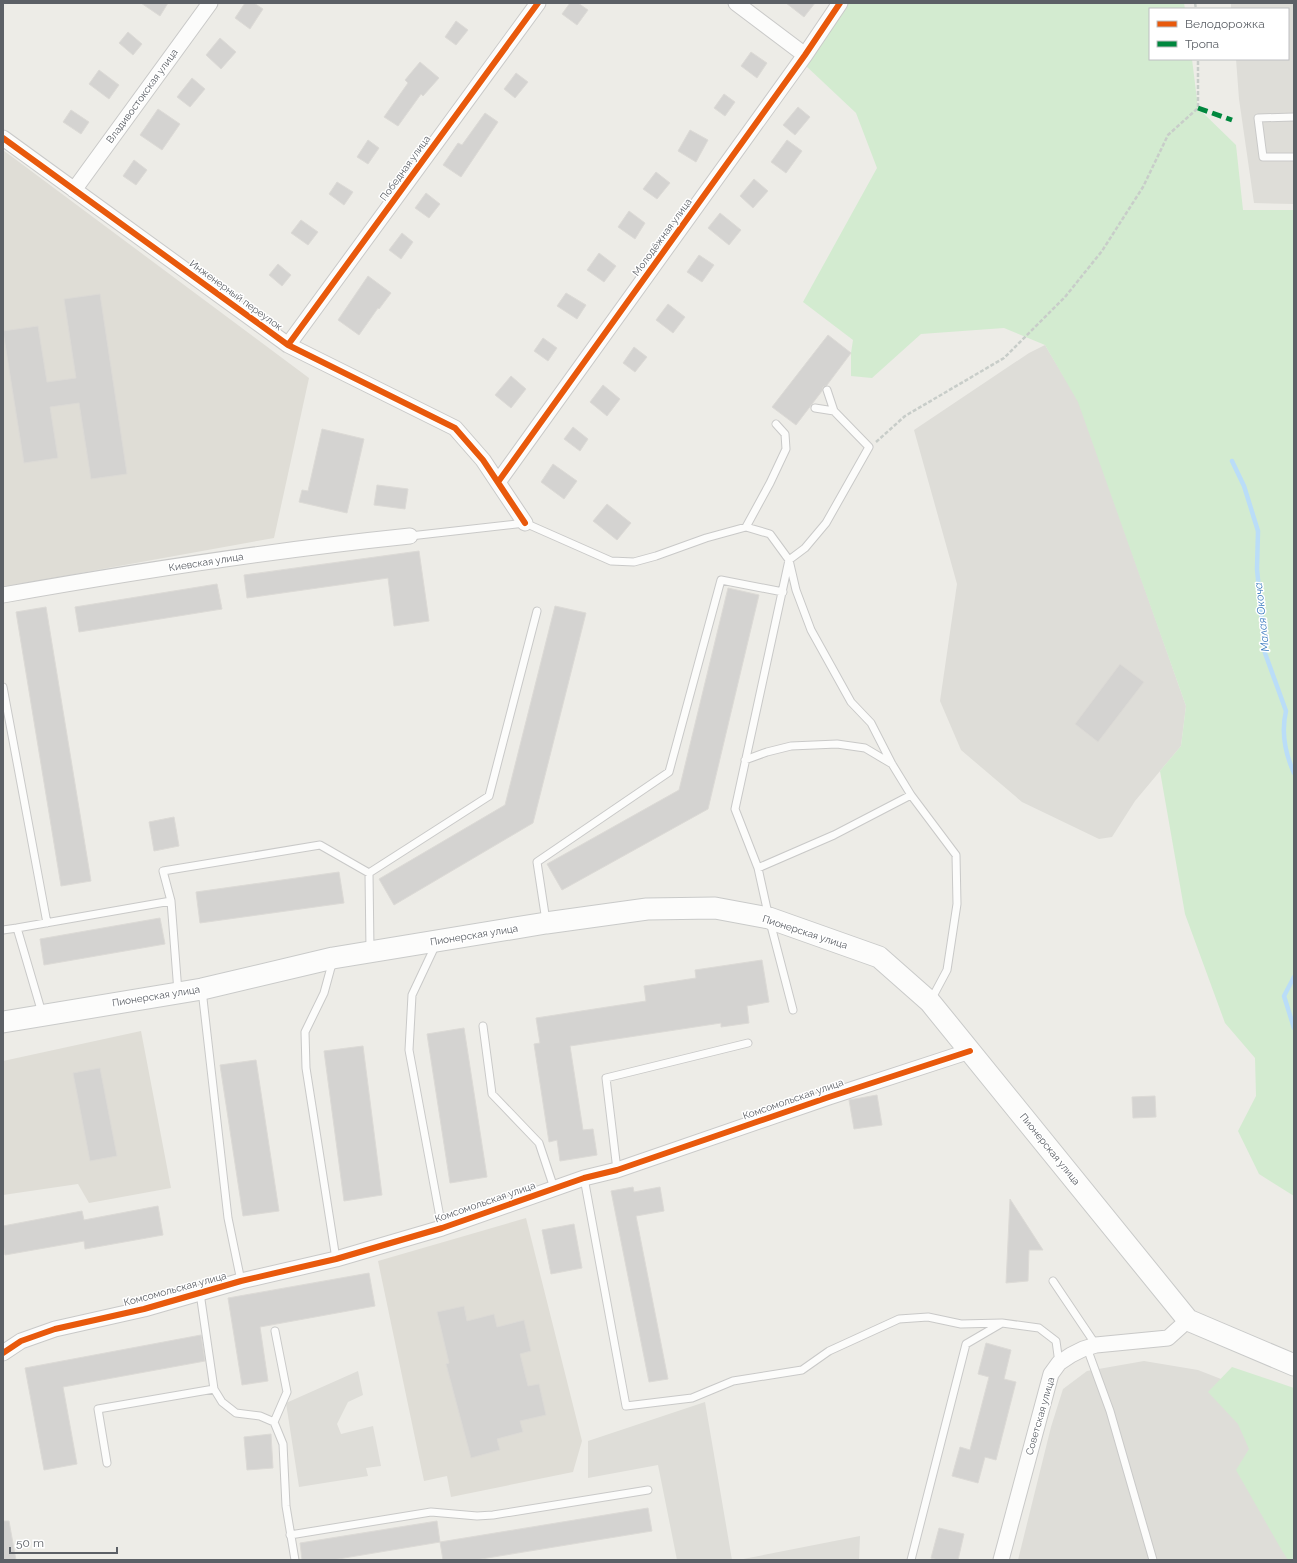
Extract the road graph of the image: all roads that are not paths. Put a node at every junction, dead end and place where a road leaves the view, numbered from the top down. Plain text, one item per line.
1 (210, 3) edge
2 (538, 3) edge
3 (736, 3) edge
4 (840, 3) edge
5 (805, 55) junction
6 (1294, 117) edge
7 (3, 138) edge
8 (1294, 157) edge
9 (74, 190) junction
10 (288, 345) junction
11 (827, 390) dead end
12 (815, 408) dead end
13 (834, 411) junction
14 (776, 424) dead end
15 (498, 482) junction
16 (525, 523) junction
17 (746, 527) junction
18 (410, 536) joint
19 (789, 560) junction
20 (783, 592) junction
21 (3, 595) edge
22 (537, 611) dead end
23 (3, 687) edge
24 (745, 760) junction
25 (892, 764) junction
26 (911, 795) junction
27 (758, 868) junction
28 (369, 873) junction
29 (171, 901) junction
30 (769, 918) junction
31 (47, 923) junction
32 (546, 923) junction
33 (17, 928) junction
34 (3, 930) edge
35 (437, 941) junction
36 (370, 952) junction
37 (333, 958) junction
38 (202, 989) junction
39 (178, 992) junction
40 (930, 1002) junction
41 (793, 1010) dead end
42 (42, 1014) junction
43 (3, 1022) edge
44 (483, 1026) dead end
45 (748, 1043) dead end
46 (970, 1050) junction
47 (617, 1170) junction
48 (584, 1178) junction
49 (554, 1188) junction
50 (442, 1228) junction
51 (336, 1259) junction
52 (242, 1281) junction
53 (1053, 1281) dead end
54 (200, 1293) junction
55 (1188, 1320) junction
56 (1002, 1323) junction
57 (275, 1331) dead end
58 (1092, 1347) junction
59 (3, 1353) edge
60 (1060, 1363) junction
61 (1294, 1365) edge
62 (214, 1389) junction
63 (274, 1422) junction
64 (107, 1463) dead end
65 (648, 1490) dead end
66 (290, 1535) junction
67 (295, 1560) edge
68 (911, 1560) edge
69 (1001, 1560) edge
70 (1153, 1560) edge

1 - 9 street, Владивостокская улица
2 - 10 street, Победная улица
3 - 5 street
4 - 5 street, Молодёжная улица
5 - 15 street, Молодёжная улица
6 - 8 lane
7 - 9 street, Инженерный переулок
9 - 10 street, Инженерный переулок
10 - 15 street, Инженерный переулок
11 - 13 lane
12 - 13 lane
13 - 19 lane
14 - 17 lane
15 - 16 street, Инженерный переулок
16 - 17 lane
16 - 18 lane
17 - 19 lane
18 - 21 street, Киевская улица
19 - 20 lane
19 - 25 lane
20 - 24 lane
20 - 32 lane
22 - 28 lane
23 - 31 lane
24 - 25 lane
24 - 27 lane
25 - 26 lane
26 - 27 lane
26 - 40 lane
27 - 30 lane
28 - 29 lane
28 - 36 lane
29 - 31 lane
29 - 39 lane
30 - 32 main road, Пионерская улица
30 - 40 main road, Пионерская улица
30 - 41 lane
31 - 33 lane
32 - 35 main road, Пионерская улица
33 - 34 lane
33 - 42 lane
35 - 36 main road, Пионерская улица
35 - 50 lane
36 - 37 main road, Пионерская улица
37 - 38 main road, Пионерская улица
37 - 51 lane
38 - 39 main road, Пионерская улица
38 - 52 lane
39 - 42 main road, Пионерская улица
40 - 46 main road, Пионерская улица
42 - 43 main road, Пионерская улица
44 - 49 lane
45 - 47 lane
46 - 47 street, Комсомольская улица
46 - 55 main road, Пионерская улица
47 - 48 street, Комсомольская улица
48 - 49 street, Комсомольская улица
48 - 56 lane
49 - 50 street, Комсомольская улица
50 - 51 street, Комсомольская улица
51 - 52 street, Комсомольская улица
52 - 54 street, Комсомольская улица
53 - 58 lane
54 - 59 street, Комсомольская улица
54 - 62 lane
55 - 58 street, Советская улица
55 - 61 main road, Пионерская улица
56 - 60 lane
56 - 68 lane
57 - 63 lane
58 - 60 street, Советская улица
58 - 70 lane
60 - 69 street, Советская улица
62 - 63 lane
62 - 64 lane
63 - 66 lane
65 - 66 lane
66 - 67 lane

